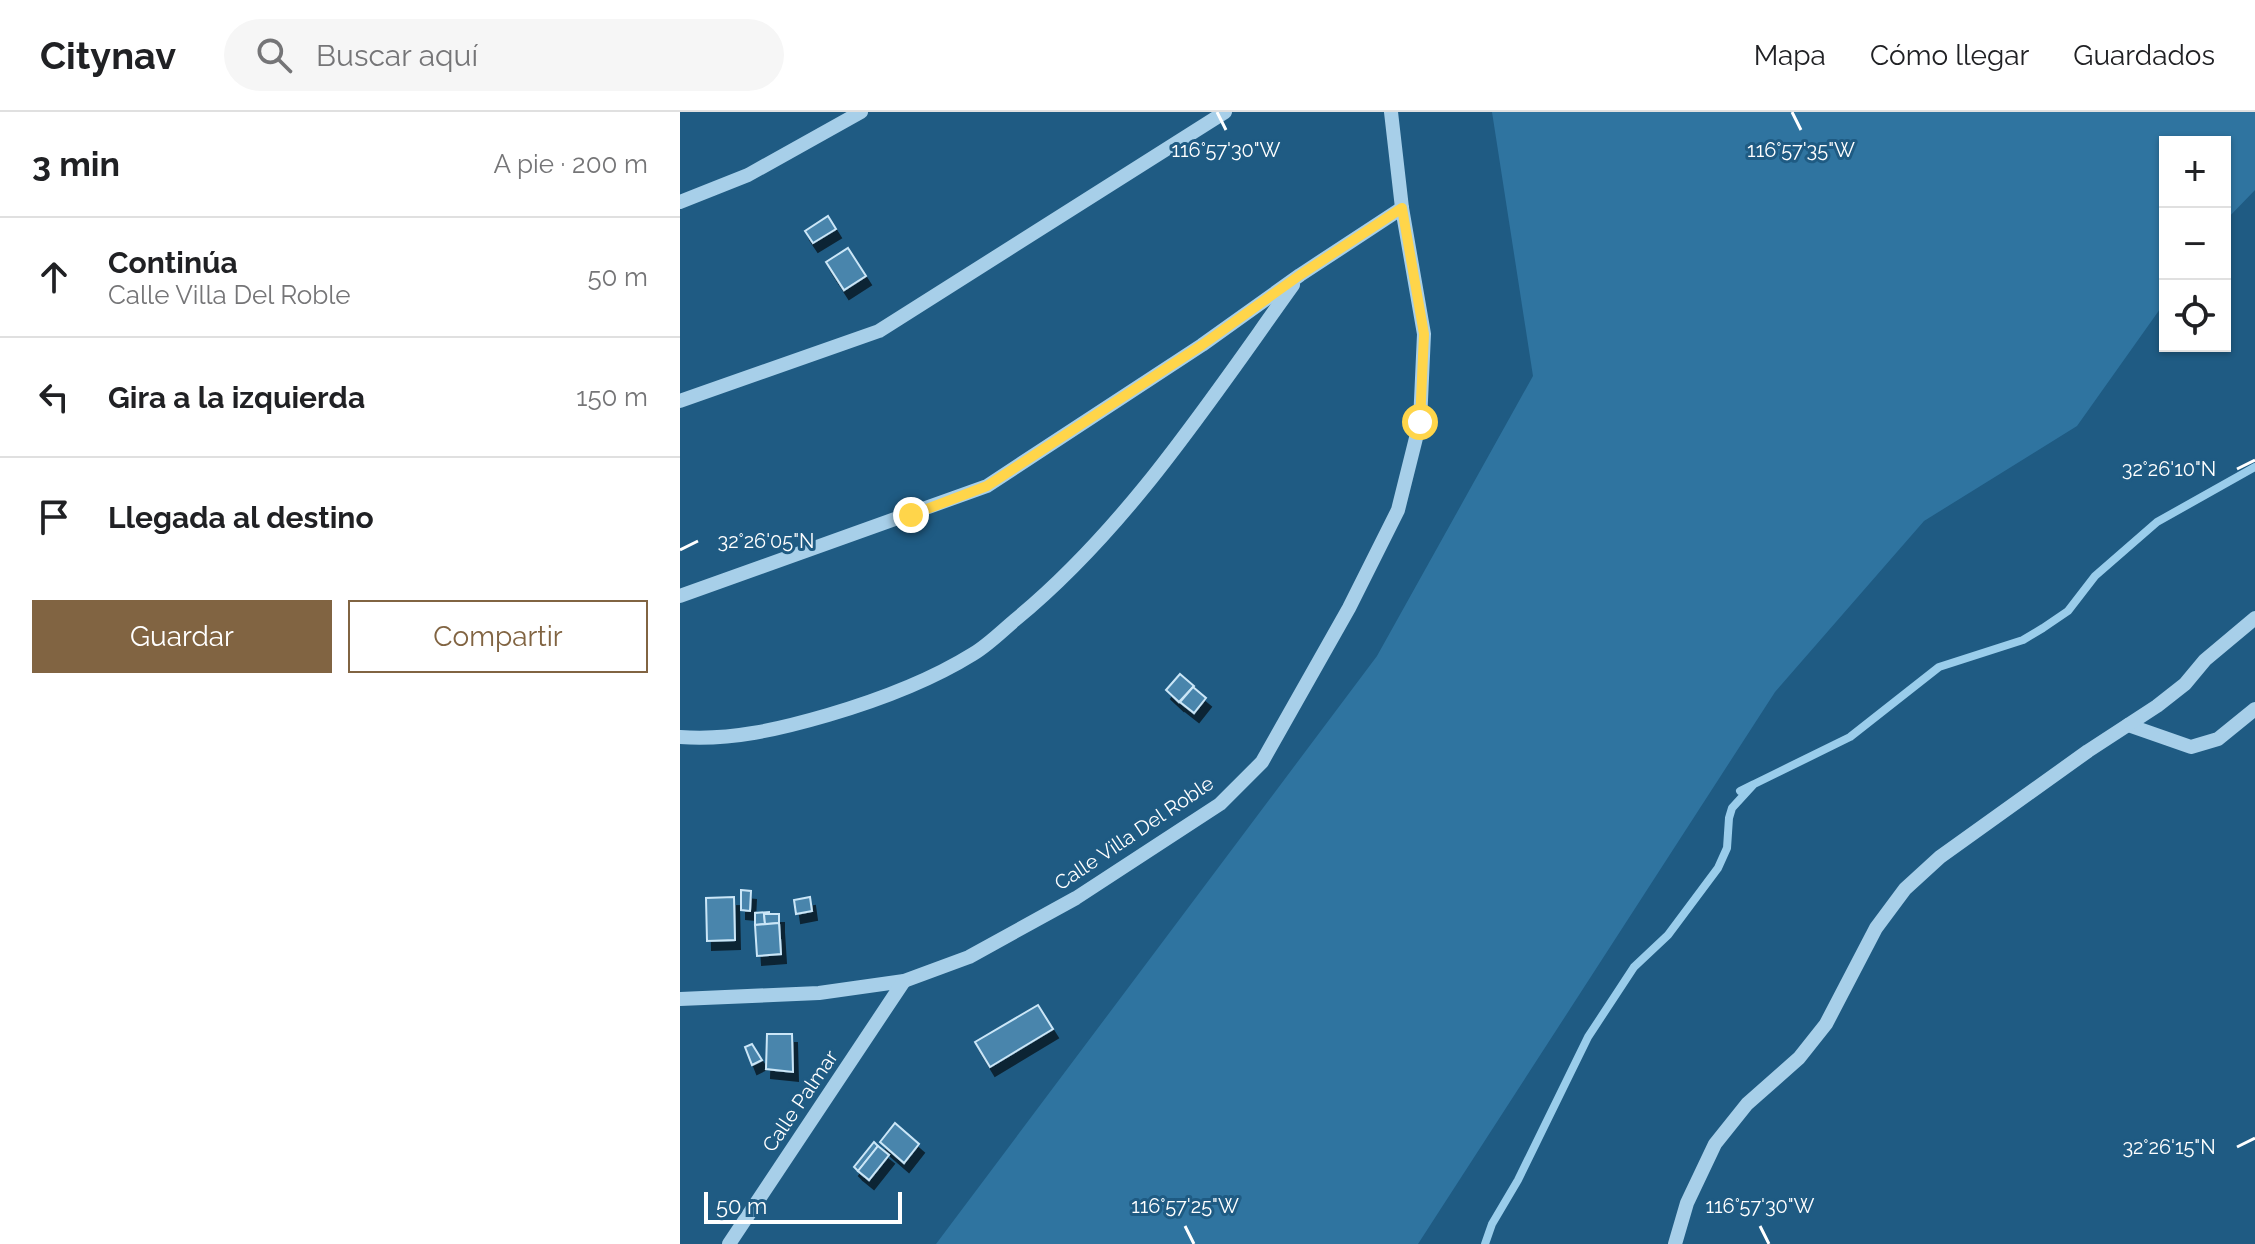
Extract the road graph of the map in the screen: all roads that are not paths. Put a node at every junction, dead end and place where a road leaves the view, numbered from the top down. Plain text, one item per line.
1 (861, 112) edge
2 (1225, 112) edge
3 (1391, 112) edge
4 (680, 202) edge
5 (1402, 208) junction
6 (1300, 275) junction
7 (680, 401) edge
8 (680, 596) edge
9 (2255, 618) edge
10 (2255, 709) edge
11 (2128, 725) junction
12 (680, 737) edge
13 (904, 981) junction
14 (680, 999) edge
15 (729, 1244) edge
16 (1675, 1244) edge

1 - 4 street
2 - 7 street
3 - 5 street, Calle Villa Del Roble
5 - 6 street
5 - 13 street, Calle Villa Del Roble
6 - 8 street
6 - 12 street
9 - 11 street
10 - 11 street
11 - 16 street
13 - 14 street, Calle Villa Del Roble
13 - 15 street, Calle Palmar

